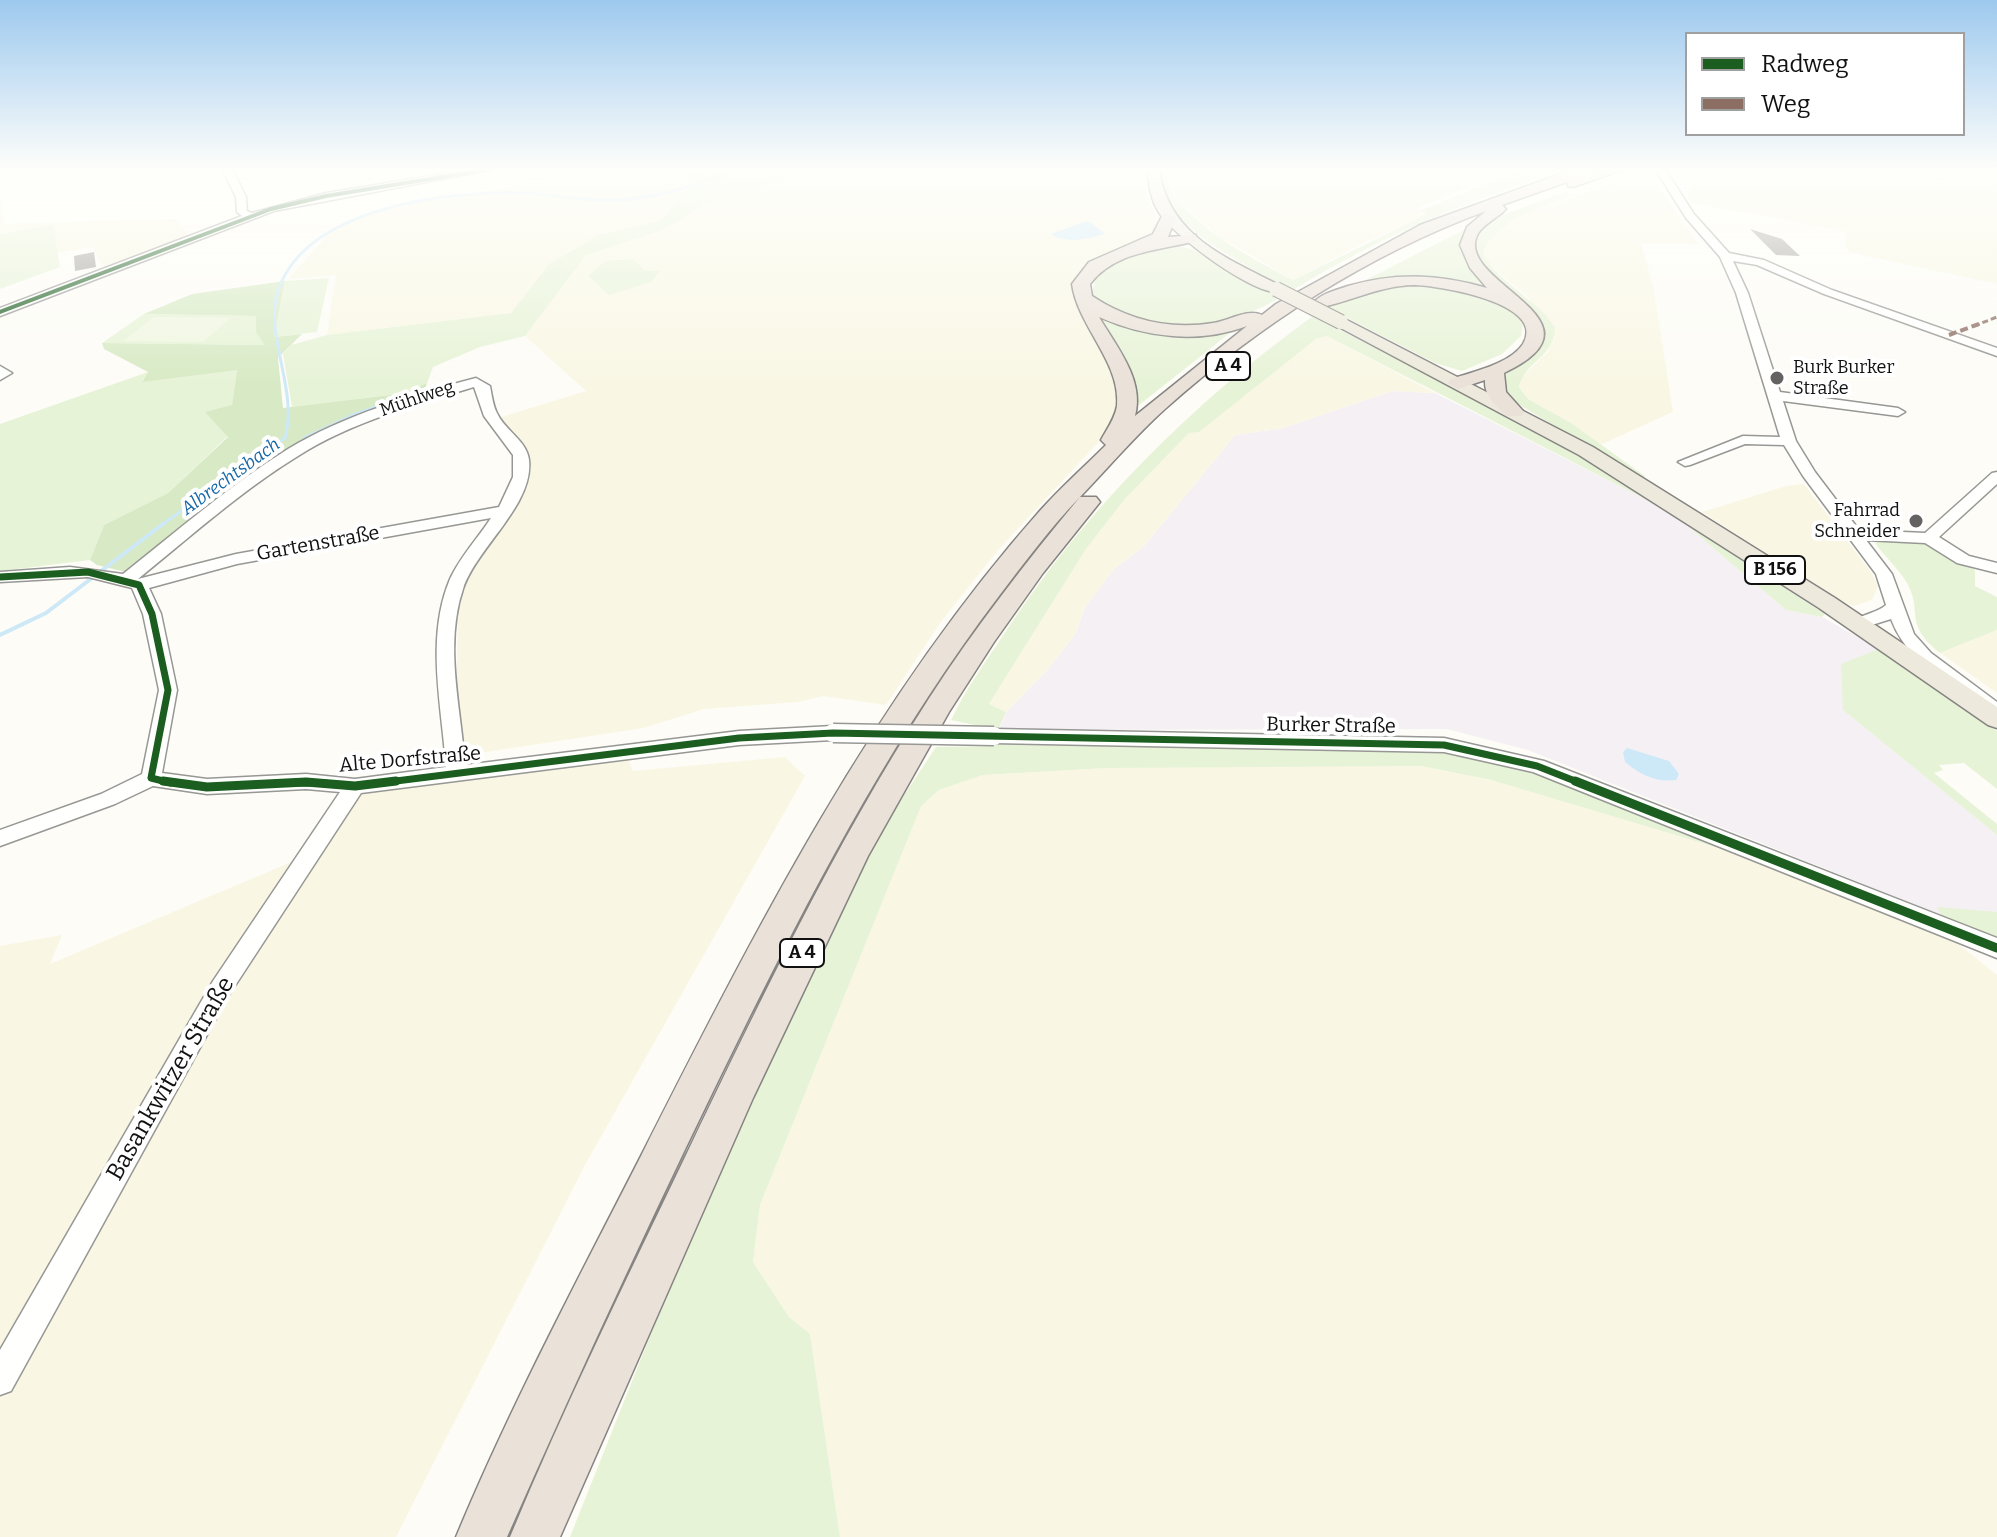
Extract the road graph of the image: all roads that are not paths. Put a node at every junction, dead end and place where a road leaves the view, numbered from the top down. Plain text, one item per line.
1 (186, 241) edge
2 (1152, 241) edge
3 (1176, 241) edge
4 (1195, 241) edge
5 (1408, 241) edge
6 (1429, 241) edge
7 (1468, 241) edge
8 (1712, 241) edge
9 (1134, 249) junction
10 (1725, 256) junction
11 (1085, 300) junction
12 (1300, 305) junction
13 (1522, 311) junction
14 (0, 312) edge
15 (1997, 352) edge
16 (0, 370) edge
17 (1502, 370) junction
18 (0, 376) edge
19 (1463, 385) junction
20 (1772, 395) junction
21 (1514, 412) junction
22 (1898, 412) dead end
23 (1789, 441) junction
24 (1106, 452) junction
25 (1685, 462) dead end
26 (1997, 476) edge
27 (499, 512) dead end
28 (1852, 534) junction
29 (1929, 538) junction
30 (1997, 568) edge
31 (0, 577) edge
32 (126, 580) junction
33 (1896, 606) junction
34 (1859, 624) junction
35 (1997, 712) edge
36 (1997, 719) edge
37 (629, 752) joint
38 (456, 774) junction
39 (151, 778) junction
40 (355, 786) junction
41 (0, 838) edge
42 (1997, 948) edge
43 (0, 1380) edge
44 (481, 1537) edge
45 (535, 1537) edge

1 - 14 street
2 - 9 highway
3 - 9 highway
4 - 19 main road, B 156, bridge
5 - 12 highway, A 4
6 - 12 highway, A 4
7 - 13 highway
8 - 10 street
9 - 11 highway
10 - 15 street
10 - 20 street
11 - 12 highway
11 - 24 highway
12 - 13 highway
12 - 24 highway, A 4
12 - 45 highway, A 4
13 - 17 highway
16 - 18 street
17 - 19 highway
17 - 21 highway
19 - 21 main road, B 156
20 - 22 street
20 - 23 street
21 - 34 main road, B 156
23 - 25 street
23 - 28 street
24 - 44 highway, A 4
26 - 29 street
27 - 32 street, Gartenstraße
28 - 29 street
28 - 33 street
29 - 30 street
31 - 32 street
32 - 38 street, Mühlweg
32 - 39 street
33 - 34 street
33 - 35 street
34 - 36 main road, B 156
37 - 38 street, Alte Dorfstraße
37 - 42 street, Burker Straße, bridge
38 - 40 street, Alte Dorfstraße
39 - 40 street, Alte Dorfstraße
39 - 41 street
40 - 43 street, Basankwitzer Straße

